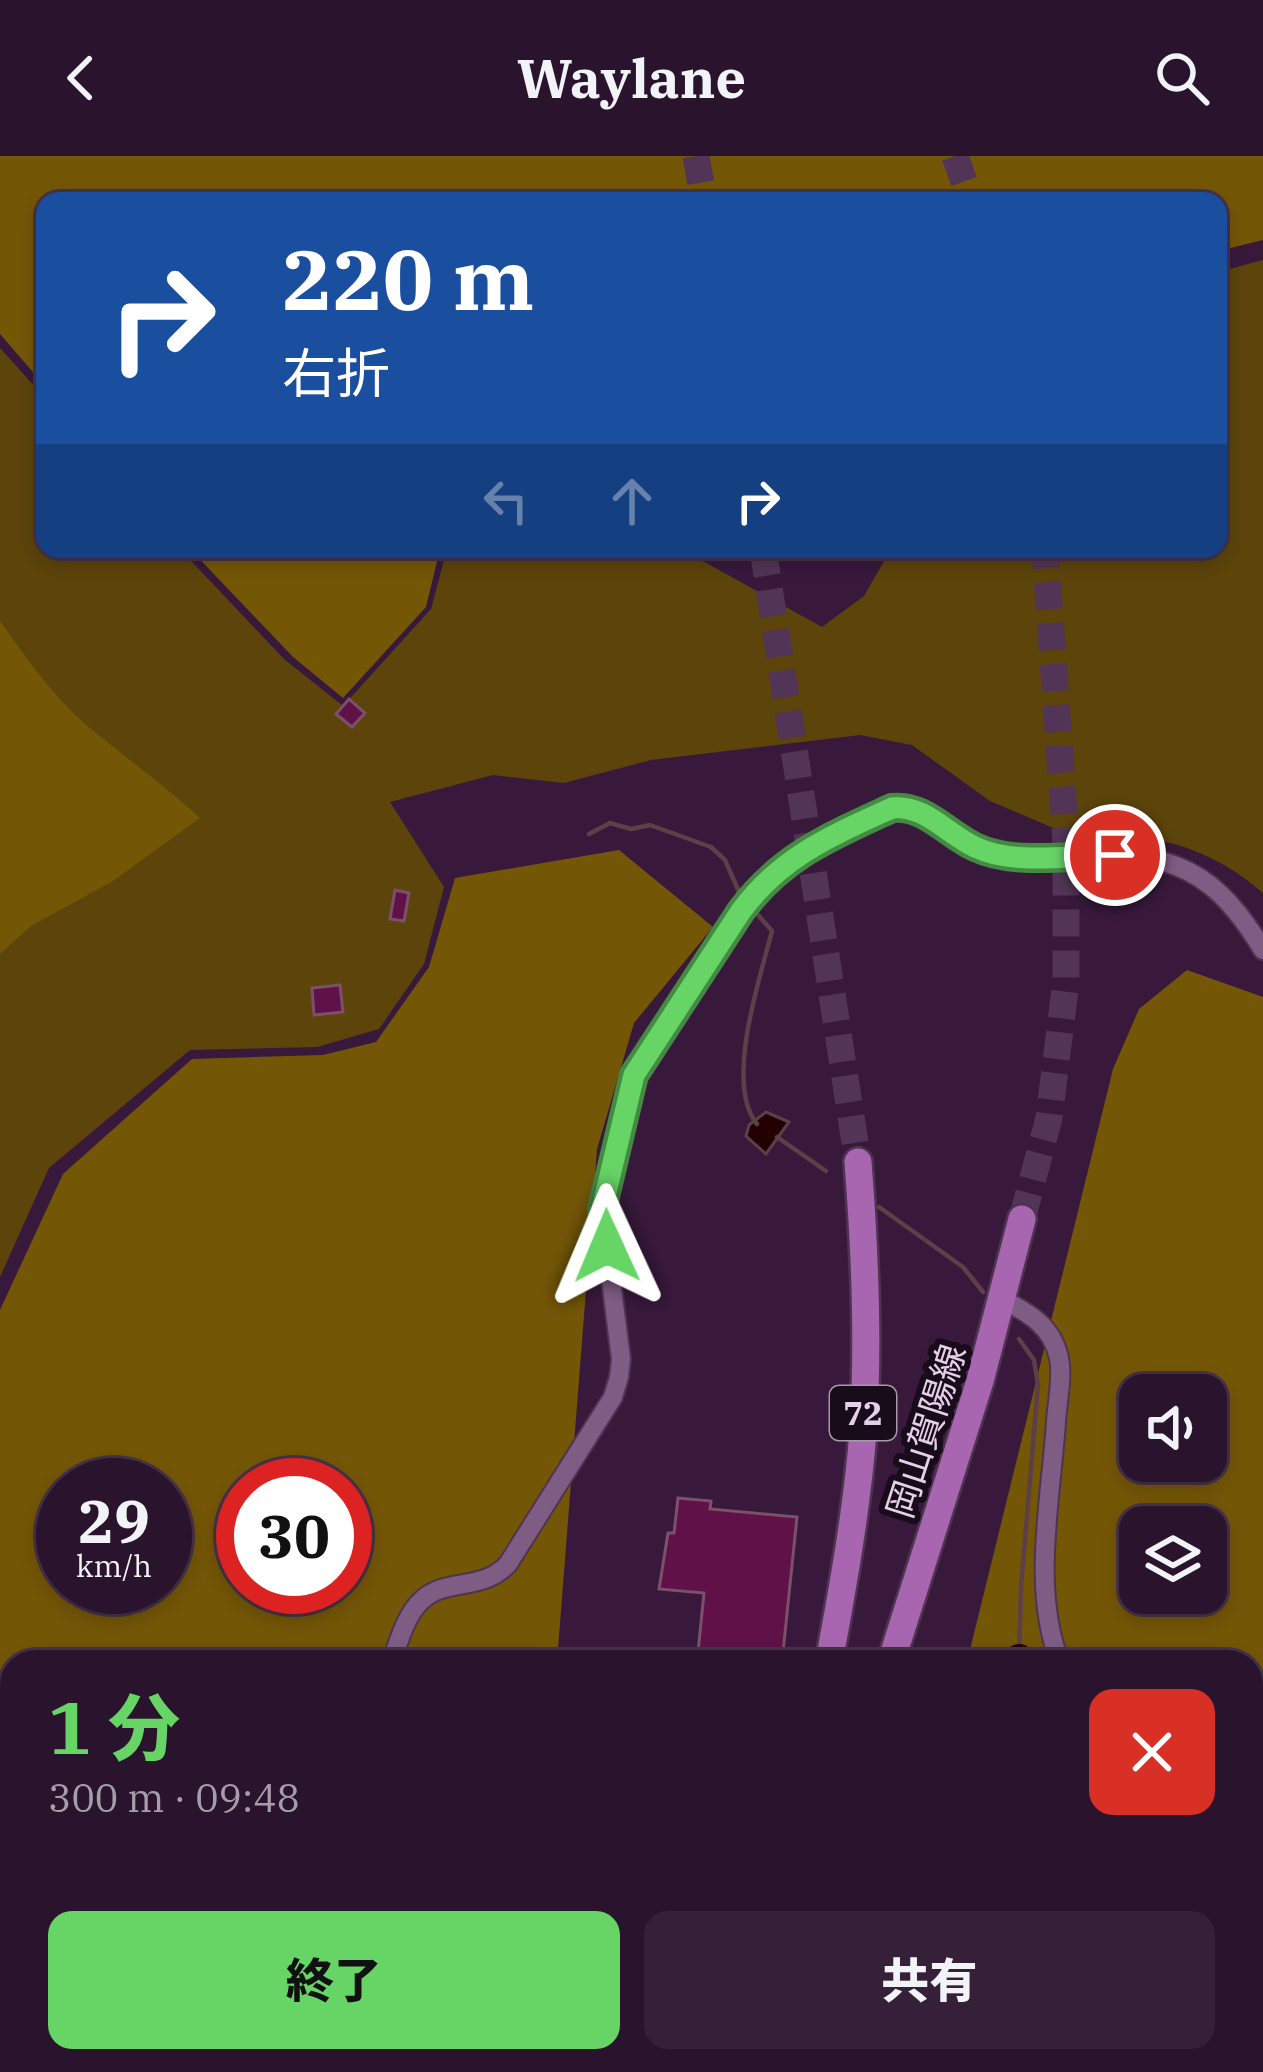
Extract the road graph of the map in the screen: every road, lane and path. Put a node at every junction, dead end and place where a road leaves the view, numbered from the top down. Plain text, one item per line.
1 (1263, 950) edge
2 (858, 1162) tunnel mouth
3 (1022, 1219) tunnel mouth
4 (1004, 1300) junction
5 (842, 1588) junction
6 (397, 1650) edge
7 (820, 1650) edge
8 (831, 1650) edge
9 (897, 1650) edge
10 (1055, 1650) edge

1 - 6 street
2 - 5 main road, 岡山賀陽線 / 72
3 - 4 main road, 岡山賀陽線
4 - 9 main road, 岡山賀陽線
4 - 10 street
5 - 7 main road
5 - 8 main road, 岡山賀陽線 / 72

